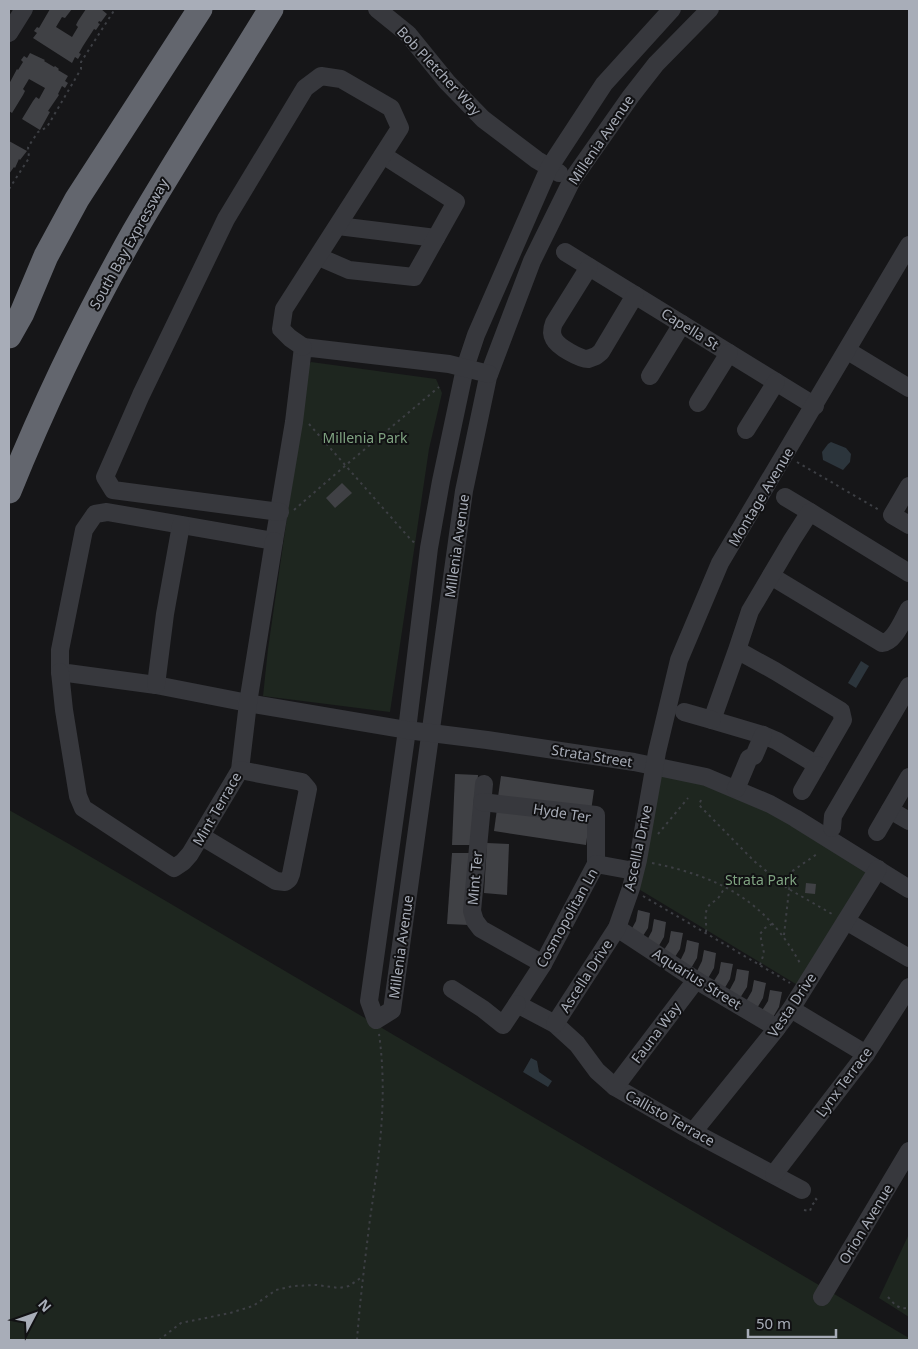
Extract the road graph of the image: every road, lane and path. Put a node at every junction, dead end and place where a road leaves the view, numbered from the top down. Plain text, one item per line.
1 (24, 9) edge
2 (115, 9) edge
3 (200, 9) edge
4 (272, 9) edge
5 (377, 9) edge
6 (672, 9) edge
7 (710, 9) edge
8 (9, 32) edge
9 (383, 156) junction
10 (549, 168) junction
11 (572, 180) junction
12 (9, 189) edge
13 (338, 226) junction
14 (436, 238) junction
15 (909, 245) edge
16 (564, 252) dead end
17 (319, 257) junction
18 (589, 267) junction
19 (635, 295) junction
20 (682, 324) junction
21 (9, 336) edge
22 (303, 347) junction
23 (848, 351) junction
24 (729, 353) junction
25 (465, 368) junction
26 (489, 374) junction
27 (650, 376) dead end
28 (776, 382) junction
29 (439, 387) dead end
30 (909, 388) edge
31 (698, 403) dead end
32 (815, 406) junction
33 (294, 422) junction
34 (746, 430) dead end
35 (797, 462) dead end
36 (346, 465) junction
37 (909, 486) edge
38 (9, 491) edge
39 (785, 497) dead end
40 (280, 512) junction
41 (810, 512) junction
42 (885, 513) dead end
43 (181, 525) junction
44 (909, 525) edge
45 (274, 542) junction
46 (429, 548) junction
47 (909, 573) edge
48 (771, 576) junction
49 (909, 609) edge
50 (737, 650) junction
51 (60, 672) junction
52 (156, 686) junction
53 (909, 686) edge
54 (248, 703) junction
55 (684, 712) dead end
56 (712, 720) junction
57 (408, 730) junction
58 (431, 733) junction
59 (763, 735) junction
60 (817, 766) junction
61 (655, 767) junction
62 (240, 770) junction
63 (909, 777) edge
64 (484, 784) dead end
65 (740, 791) junction
66 (802, 791) dead end
67 (688, 798) dead end
68 (701, 800) dead end
69 (482, 802) junction
70 (890, 810) junction
71 (909, 821) edge
72 (832, 828) dead end
73 (877, 832) dead end
74 (201, 836) junction
75 (656, 838) dead end
76 (817, 854) dead end
77 (596, 864) junction
78 (636, 865) junction
79 (878, 869) junction
80 (725, 887) junction
81 (631, 888) junction
82 (789, 889) junction
83 (909, 889) edge
84 (841, 919) junction
85 (772, 924) junction
86 (617, 928) junction
87 (706, 933) junction
88 (783, 937) junction
89 (909, 958) edge
90 (543, 964) junction
91 (760, 965) junction
92 (803, 970) dead end
93 (696, 980) junction
94 (796, 986) dead end
95 (909, 987) edge
96 (452, 989) dead end
97 (517, 1004) junction
98 (791, 1009) junction
99 (376, 1020) junction
100 (555, 1024) junction
101 (777, 1028) junction
102 (866, 1054) junction
103 (615, 1087) junction
104 (693, 1132) junction
105 (909, 1151) edge
106 (774, 1174) junction
107 (808, 1193) joint
108 (804, 1210) dead end
109 (362, 1277) junction
110 (822, 1297) dead end
111 (888, 1297) dead end
112 (909, 1307) edge
113 (159, 1340) edge
114 (357, 1340) edge

1 - 8 street
2 - 12 path
3 - 21 highway
4 - 38 highway, South Bay Expressway
5 - 10 street, Bob Pletcher Way
6 - 10 street, Millenia Avenue
7 - 11 street, Millenia Avenue
9 - 13 street
9 - 14 street
9 - 40 street
10 - 11 street, Bob Pletcher Way
10 - 25 street, Millenia Avenue
11 - 26 street, Millenia Avenue
13 - 14 street
13 - 17 street
14 - 17 street
15 - 23 street, Montage Avenue
16 - 18 street, Capella St
17 - 22 street
18 - 19 street, Capella St
18 - 19 street
19 - 20 street, Capella St
20 - 24 street, Capella St
20 - 27 street
22 - 25 street
22 - 33 street, Mint Terrace
23 - 30 street
23 - 32 street, Montage Avenue
24 - 28 street, Capella St
24 - 31 street
25 - 26 street
25 - 46 street, Millenia Avenue
26 - 58 street, Millenia Avenue
28 - 32 street, Capella St
28 - 34 street
29 - 36 path
32 - 61 street, Montage Avenue
33 - 36 path
33 - 40 street, Mint Terrace
35 - 42 path
36 - 40 path
36 - 46 path
37 - 44 street
39 - 41 street
40 - 45 street, Mint Terrace
41 - 47 street
41 - 48 street
43 - 45 street
43 - 51 street
43 - 52 street
45 - 54 street, Mint Terrace
46 - 57 street, Millenia Avenue
48 - 49 street
48 - 50 street
50 - 56 street
50 - 60 street
51 - 52 street, Strata Street
51 - 74 street, Mint Terrace
52 - 54 street, Strata Street
53 - 72 street
54 - 57 street, Strata Street
54 - 62 street, Mint Terrace
55 - 56 street
56 - 59 street
57 - 58 street, Strata Street
57 - 99 street, Millenia Avenue
58 - 61 street, Strata Street
58 - 99 street, Millenia Avenue
59 - 60 street
59 - 65 street
60 - 66 street
61 - 65 street, Strata Street
61 - 78 street, Ascellla Drive
62 - 74 street, Mint Terrace
62 - 74 street
63 - 70 street
64 - 69 street, Mint Ter
65 - 79 street, Strata Street
67 - 75 path
68 - 82 path
69 - 77 street, Hyde Ter
69 - 90 street, Mint Ter
70 - 71 street
70 - 73 street
76 - 82 path
77 - 78 street, Cosmopolitan Ln
77 - 90 street, Cosmopolitan Ln
78 - 80 path
78 - 81 street, Ascellla Drive
79 - 83 street, Strata Street
79 - 84 street, Vesta Drive
80 - 85 path
80 - 87 path
81 - 86 street, Ascellla Drive
81 - 87 path
82 - 84 path
82 - 88 path
84 - 89 street
84 - 98 street, Vesta Drive
85 - 88 path
85 - 91 path
86 - 93 street, Aquarius Street
86 - 100 street, Ascella Drive
87 - 91 path
88 - 92 path
90 - 97 street, Cosmopolitan Ln
91 - 94 path
93 - 101 street, Aquarius Street
93 - 103 street, Fauna Way
95 - 102 street, Lynx Terrace
96 - 97 street, Cosmopolitan Ln
97 - 100 street
98 - 101 street, Vesta Drive
98 - 102 street
99 - 109 path
100 - 103 street, Callisto Terrace
101 - 104 street, Vesta Drive
102 - 106 street, Lynx Terrace
103 - 104 street, Callisto Terrace
104 - 106 street, Callisto Terrace
105 - 110 street, Orion Avenue
106 - 107 street, Callisto Terrace
107 - 108 path
109 - 113 path
109 - 114 path
111 - 112 path

